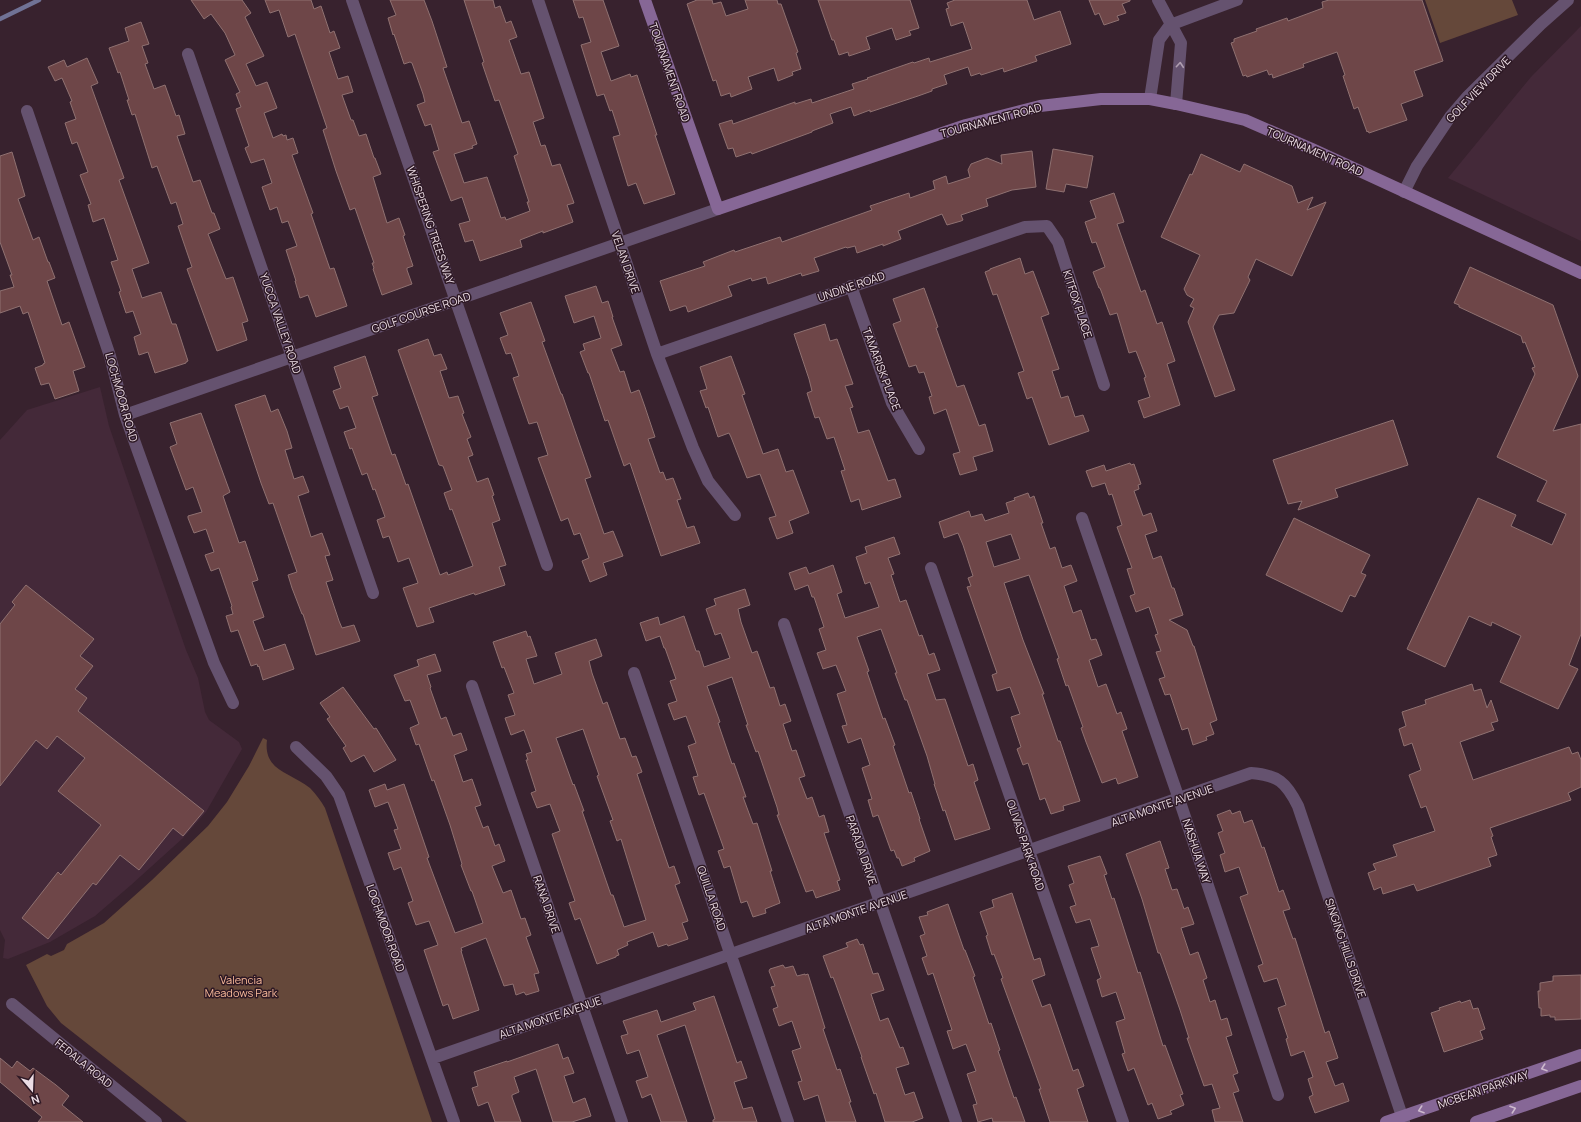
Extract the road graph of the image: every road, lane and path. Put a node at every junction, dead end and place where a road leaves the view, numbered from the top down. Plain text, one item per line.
1 (352, 0) edge
2 (538, 0) edge
3 (645, 0) edge
4 (1158, 0) edge
5 (1237, 0) edge
6 (1568, 0) edge
7 (1170, 25) junction
8 (188, 54) dead end
9 (1150, 99) junction
10 (1176, 104) junction
11 (27, 110) dead end
12 (1404, 192) junction
13 (718, 208) junction
14 (1047, 226) joint
15 (620, 242) junction
16 (1581, 273) edge
17 (851, 286) junction
18 (457, 300) junction
19 (657, 354) junction
20 (292, 357) junction
21 (1104, 385) dead end
22 (125, 415) junction
23 (919, 449) dead end
24 (735, 515) dead end
25 (1082, 518) dead end
26 (547, 565) dead end
27 (931, 568) dead end
28 (373, 593) dead end
29 (784, 624) dead end
30 (634, 673) dead end
31 (472, 686) dead end
32 (233, 703) dead end
33 (296, 747) dead end
34 (1280, 780) joint
35 (1179, 799) junction
36 (1028, 852) junction
37 (880, 902) junction
38 (731, 953) junction
39 (12, 1004) dead end
40 (582, 1005) junction
41 (1581, 1055) edge
42 (433, 1058) junction
43 (1581, 1086) edge
44 (1278, 1094) dead end
45 (1403, 1119) edge
46 (156, 1122) edge
47 (454, 1122) edge
48 (622, 1122) edge
49 (788, 1122) edge
50 (956, 1122) edge
51 (1123, 1122) edge
52 (1386, 1122) edge
53 (1476, 1122) edge

1 - 18 street, WHISPERING TREES WAY
2 - 15 street, VELAN DRIVE
3 - 13 street, TOURNAMENT ROAD
4 - 7 street
5 - 7 street
6 - 12 street, GOLF VIEW DRIVE
7 - 9 street
10 -> 7 street
8 - 20 street, YUCCA VALLEY ROAD
9 - 10 street, TOURNAMENT ROAD
9 - 13 street, TOURNAMENT ROAD
10 - 12 street, TOURNAMENT ROAD
11 - 22 street, LOCHMOOR ROAD
12 - 16 street, TOURNAMENT ROAD
13 - 15 street, GOLF COURSE ROAD
14 - 17 street, UNDINE ROAD
14 - 21 street, KITFOX PLACE
15 - 18 street, GOLF COURSE ROAD
15 - 19 street, VELAN DRIVE
17 - 19 street, UNDINE ROAD
17 - 23 street, TAMARISK PLACE
18 - 20 street, GOLF COURSE ROAD
18 - 26 street, WHISPERING TREES WAY
19 - 24 street, VELAN DRIVE
20 - 22 street, GOLF COURSE ROAD
20 - 28 street, YUCCA VALLEY ROAD
22 - 32 street, LOCHMOOR ROAD
25 - 35 street, NASHUA WAY
27 - 36 street, OLIVAS PARK ROAD
29 - 37 street, PARADA DRIVE
30 - 38 street, QUILLA ROAD
31 - 40 street, RANA DRIVE
33 - 42 street, LOCHMOOR ROAD
34 - 35 street, ALTA MONTE AVENUE
34 - 45 street, SINGING HILLS DRIVE
35 - 36 street, ALTA MONTE AVENUE
35 - 44 street, NASHUA WAY
36 - 37 street, ALTA MONTE AVENUE
36 - 51 street, OLIVAS PARK ROAD
37 - 38 street, ALTA MONTE AVENUE
37 - 50 street, PARADA DRIVE
38 - 40 street, ALTA MONTE AVENUE
38 - 49 street, QUILLA ROAD
39 - 46 street, FEDALA ROAD
40 - 42 street, ALTA MONTE AVENUE
40 - 48 street, RANA DRIVE
41 -> 45 street, MCBEAN PARKWAY
42 - 47 street, LOCHMOOR ROAD
53 -> 43 street
45 - 52 street, MCBEAN PARKWAY

